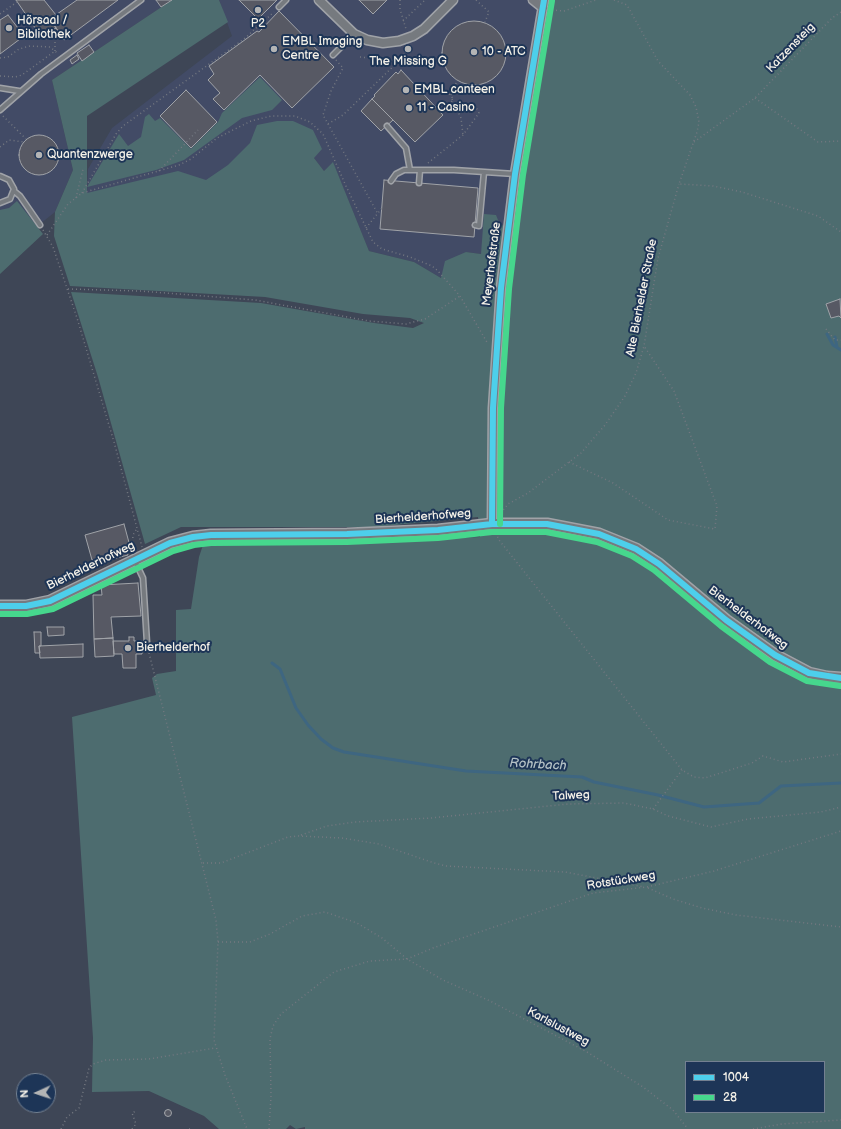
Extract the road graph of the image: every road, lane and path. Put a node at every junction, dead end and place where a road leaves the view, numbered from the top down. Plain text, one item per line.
1 (141, 0) edge
2 (286, 0) edge
3 (319, 0) edge
4 (400, 0) edge
5 (425, 0) edge
6 (453, 0) edge
7 (476, 0) edge
8 (533, 0) edge
9 (596, 0) edge
10 (614, 0) edge
11 (17, 2) dead end
12 (544, 4) edge
13 (279, 7) joint
14 (554, 10) dead end
15 (841, 12) edge
16 (0, 14) edge
17 (403, 21) junction
18 (485, 22) dead end
19 (55, 34) dead end
20 (354, 34) junction
21 (406, 40) junction
22 (17, 46) dead end
23 (19, 49) junction
24 (55, 51) junction
25 (333, 55) joint
26 (360, 57) dead end
27 (0, 58) edge
28 (61, 59) junction
29 (398, 61) junction
30 (402, 65) dead end
31 (0, 76) edge
32 (457, 81) dead end
33 (0, 88) edge
34 (444, 89) dead end
35 (19, 91) junction
36 (451, 95) junction
37 (452, 98) junction
38 (755, 98) junction
39 (0, 110) edge
40 (459, 110) junction
41 (0, 114) edge
42 (328, 124) junction
43 (387, 126) dead end
44 (198, 130) dead end
45 (463, 135) junction
46 (26, 139) dead end
47 (841, 141) edge
48 (24, 142) dead end
49 (694, 142) junction
50 (0, 146) edge
51 (83, 169) dead end
52 (410, 170) junction
53 (420, 170) junction
54 (426, 170) junction
55 (157, 172) junction
56 (484, 172) junction
57 (515, 174) junction
58 (0, 176) edge
59 (391, 181) dead end
60 (419, 183) dead end
61 (679, 184) junction
62 (14, 191) junction
63 (82, 193) junction
64 (76, 198) junction
65 (0, 203) edge
66 (382, 208) dead end
67 (378, 214) junction
68 (40, 224) joint
69 (475, 225) dead end
70 (366, 228) junction
71 (841, 232) edge
72 (47, 236) junction
73 (68, 289) junction
74 (460, 296) junction
75 (826, 329) dead end
76 (841, 340) edge
77 (644, 346) junction
78 (495, 350) junction
79 (569, 462) junction
80 (492, 524) junction
81 (136, 530) junction
82 (144, 554) junction
83 (132, 555) junction
84 (0, 606) edge
85 (147, 643) joint
86 (841, 678) edge
87 (841, 754) edge
88 (682, 770) junction
89 (841, 807) edge
90 (653, 809) junction
91 (841, 831) edge
92 (299, 836) junction
93 (203, 863) junction
94 (647, 887) junction
95 (841, 927) edge
96 (218, 942) junction
97 (407, 959) junction
98 (215, 1048) junction
99 (136, 1111) dead end
100 (841, 1120) edge
101 (61, 1129) edge
102 (132, 1129) edge
103 (247, 1129) edge
104 (269, 1129) edge
105 (688, 1129) edge
106 (752, 1129) edge

1 - 28 lane
2 - 13 lane
3 - 20 street
4 - 17 path
5 - 17 path
6 - 21 street
7 - 18 path
8 - 12 street, Meyerhofstraße
9 - 14 path
10 - 49 path, Alte Bierhelder Straße
11 - 16 path
12 - 57 street, Meyerhofstraße
13 - 63 path
15 - 38 path, Katzensteig
17 - 21 path
19 - 24 path
20 - 21 street
20 - 25 lane
21 - 29 path
22 - 23 path
23 - 24 path
23 - 27 path
24 - 28 path
24 - 31 path
25 - 42 path
26 - 29 path
28 - 35 lane
29 - 30 path
29 - 42 path
32 - 36 path
33 - 35 lane
34 - 36 path
35 - 39 lane
36 - 37 path
37 - 40 path
37 - 40 path
38 - 47 path
38 - 49 path, Katzensteig
40 - 45 path
40 - 45 path
41 - 46 path
42 - 67 path
43 - 52 lane
44 - 55 path
45 - 54 path
48 - 50 path
49 - 61 path, Alte Bierhelder Straße
51 - 64 path
52 - 53 lane
52 - 59 lane
53 - 54 lane
53 - 60 lane
54 - 56 lane
55 - 63 path
55 - 70 path
56 - 57 lane
56 - 69 lane
57 - 78 street, Meyerhofstraße
58 - 62 lane
61 - 71 path
61 - 77 path, Alte Bierhelder Straße
62 - 65 lane
62 - 68 lane
63 - 64 path
64 - 72 path
66 - 67 path
67 - 70 path
68 - 72 path
70 - 74 path
72 - 73 path
73 - 74 path
73 - 81 path
74 - 78 path
75 - 76 path
77 - 79 path, Alte Bierhelder Straße
77 - 79 path
78 - 80 street, Meyerhofstraße
79 - 80 path, Alte Bierhelder Straße
80 - 82 street, Bierhelderhofweg
80 - 86 street, Bierhelderhofweg
80 - 88 path
81 - 82 path
81 - 83 path
82 - 83 street, Bierhelderhofweg
83 - 84 street, Bierhelderhofweg
83 - 85 lane
85 - 93 path
87 - 88 path
88 - 90 path
89 - 90 path, Talweg
90 - 92 path, Talweg
91 - 94 path, Rotstückweg
92 - 93 path
92 - 94 path
93 - 96 path
94 - 95 path
94 - 97 path, Rotstückweg
96 - 97 path, Karlslustweg
96 - 98 path
97 - 104 path
97 - 105 path, Karlslustweg
98 - 101 path
98 - 103 path
99 - 102 path
100 - 106 path

